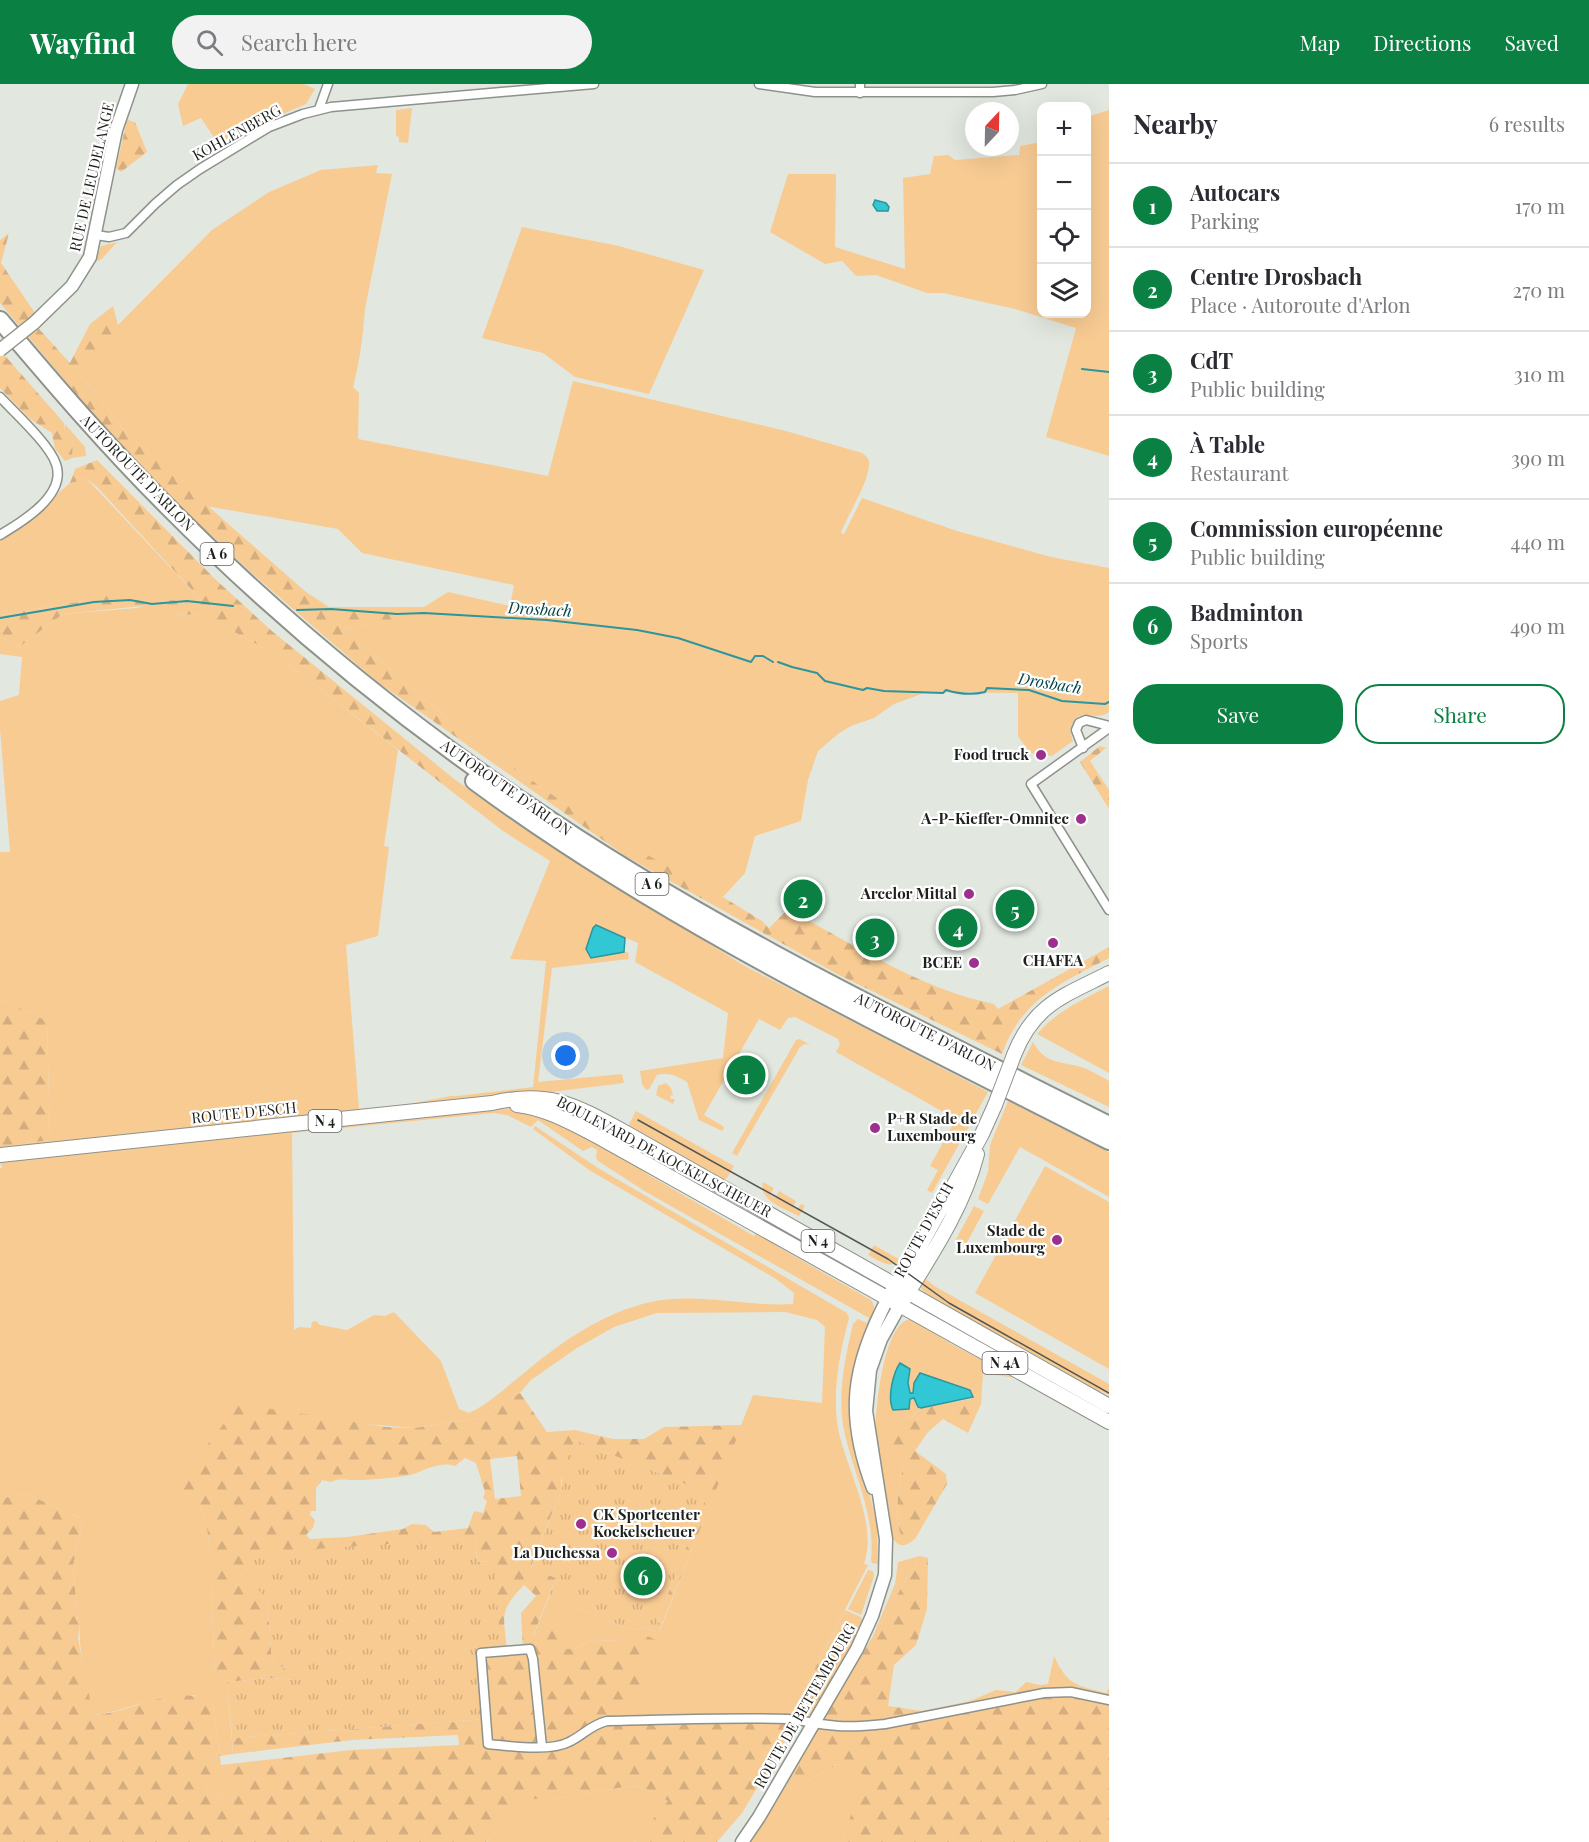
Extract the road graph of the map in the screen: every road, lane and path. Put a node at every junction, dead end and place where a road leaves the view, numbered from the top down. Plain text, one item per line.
1 (132, 84) edge
2 (328, 84) edge
3 (594, 84) edge
4 (759, 84) edge
5 (1039, 84) edge
6 (770, 85) edge
7 (860, 89) edge
8 (319, 109) junction
9 (96, 235) junction
10 (0, 320) edge
11 (0, 336) edge
12 (0, 350) edge
13 (0, 397) edge
14 (0, 535) edge
15 (1109, 727) edge
16 (1083, 748) junction
17 (1109, 910) edge
18 (1109, 973) edge
19 (492, 1104) junction
20 (1109, 1125) edge
21 (982, 1134) junction
22 (1109, 1141) edge
23 (0, 1155) edge
24 (895, 1285) junction
25 (908, 1293) junction
26 (894, 1302) junction
27 (1109, 1406) edge
28 (1109, 1422) edge
29 (1109, 1700) edge
30 (814, 1722) junction
31 (542, 1747) junction
32 (742, 1842) edge

1 - 9 main road, RUE DE LEUDELANGE
2 - 8 street
3 - 8 street, KOHLENBERG
4 - 6 street
5 - 7 street
6 - 7 street
8 - 9 street, KOHLENBERG
9 - 12 main road, RUE DE LEUDELANGE, bridge
10 - 20 highway, AUTOROUTE D'ARLON / A 6
11 - 22 highway, AUTOROUTE D'ARLON / A 6
13 - 14 street
15 - 16 street
15 - 16 street
16 - 17 street
18 - 21 main road, ROUTE D'ESCH, bridge
19 - 23 main road, ROUTE D'ESCH / N 4
19 - 24 main road, BOULEVARD DE KOCKELSCHEUER / N 4
19 - 26 main road, BOULEVARD DE KOCKELSCHEUER / N 4
21 - 24 main road, ROUTE D'ESCH
21 - 25 main road, ROUTE D'ESCH
24 - 25 main road, BOULEVARD DE KOCKELSCHEUER / N 4
24 - 26 main road, ROUTE D'ESCH
25 - 26 main road, ROUTE D'ESCH
25 - 27 main road, BOULEVARD DE KOCKELSCHEUER / N 4A
26 - 28 main road, BOULEVARD DE KOCKELSCHEUER / N 4A
26 - 30 main road, ROUTE DE BETTEMBOURG
29 - 30 street
30 - 31 street
30 - 32 main road, ROUTE DE BETTEMBOURG
31 - 31 street

